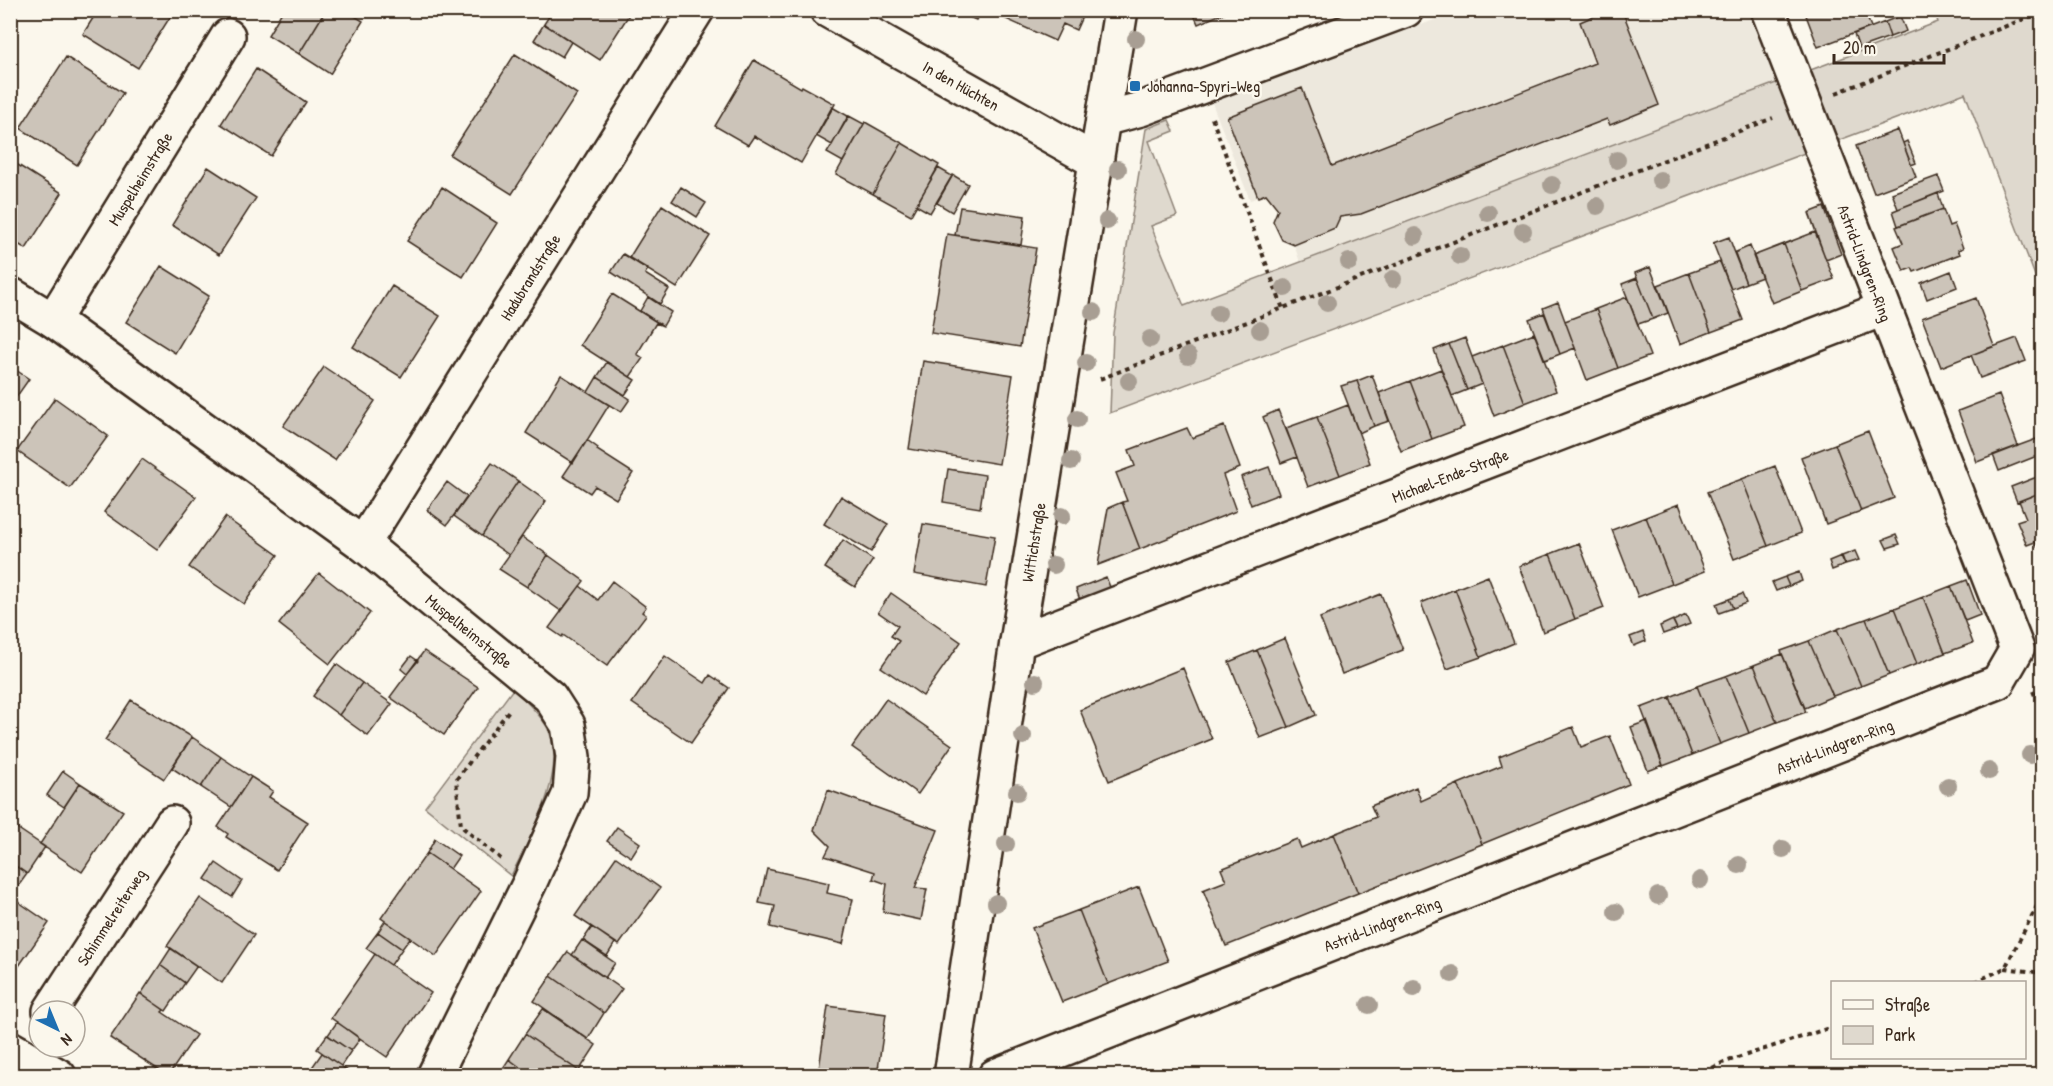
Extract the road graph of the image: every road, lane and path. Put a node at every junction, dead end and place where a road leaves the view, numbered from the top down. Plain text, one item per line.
1 (697, 10) edge
2 (827, 10) edge
3 (1121, 10) edge
4 (1406, 10) edge
5 (1768, 10) edge
6 (2043, 12) edge
7 (228, 36) dead end
8 (1200, 87) junction
9 (1804, 106) junction
10 (1103, 118) junction
11 (1097, 162) junction
12 (10, 294) edge
13 (1283, 309) junction
14 (1883, 309) junction
15 (53, 320) junction
16 (1100, 379) dead end
17 (363, 544) junction
18 (1017, 642) junction
19 (531, 680) junction
20 (172, 823) dead end
21 (2043, 880) edge
22 (530, 882) junction
23 (2005, 968) junction
24 (2043, 973) edge
25 (1977, 981) edge
26 (58, 999) edge
27 (1831, 1028) edge
28 (21, 1049) edge
29 (59, 1076) edge
30 (434, 1076) edge
31 (951, 1076) edge
32 (995, 1076) edge
33 (1696, 1076) edge

1 - 17 street, Hadubrandstraße
2 - 11 street, In den Hüchten
3 - 10 street, Wittichstraße
4 - 8 street
5 - 9 street, Astrid-Lindgren-Ring
6 - 9 path
7 - 15 street, Muspelheimstraße
8 - 10 street
8 - 13 path
9 - 13 path
9 - 14 street, Astrid-Lindgren-Ring
10 - 11 street, Wittichstraße
11 - 18 street, Wittichstraße
12 - 15 street, Muspelheimstraße
13 - 16 path
14 - 18 street, Michael-Ende-Straße
14 - 32 street, Astrid-Lindgren-Ring
15 - 17 street, Muspelheimstraße
17 - 19 street, Muspelheimstraße
18 - 31 street, Wittichstraße
19 - 22 street, Muspelheimstraße
19 - 22 path
20 - 26 street, Schimmelreiterweg
21 - 23 path
22 - 30 street, Muspelheimstraße
23 - 24 path
23 - 25 path
27 - 33 path
28 - 29 street

